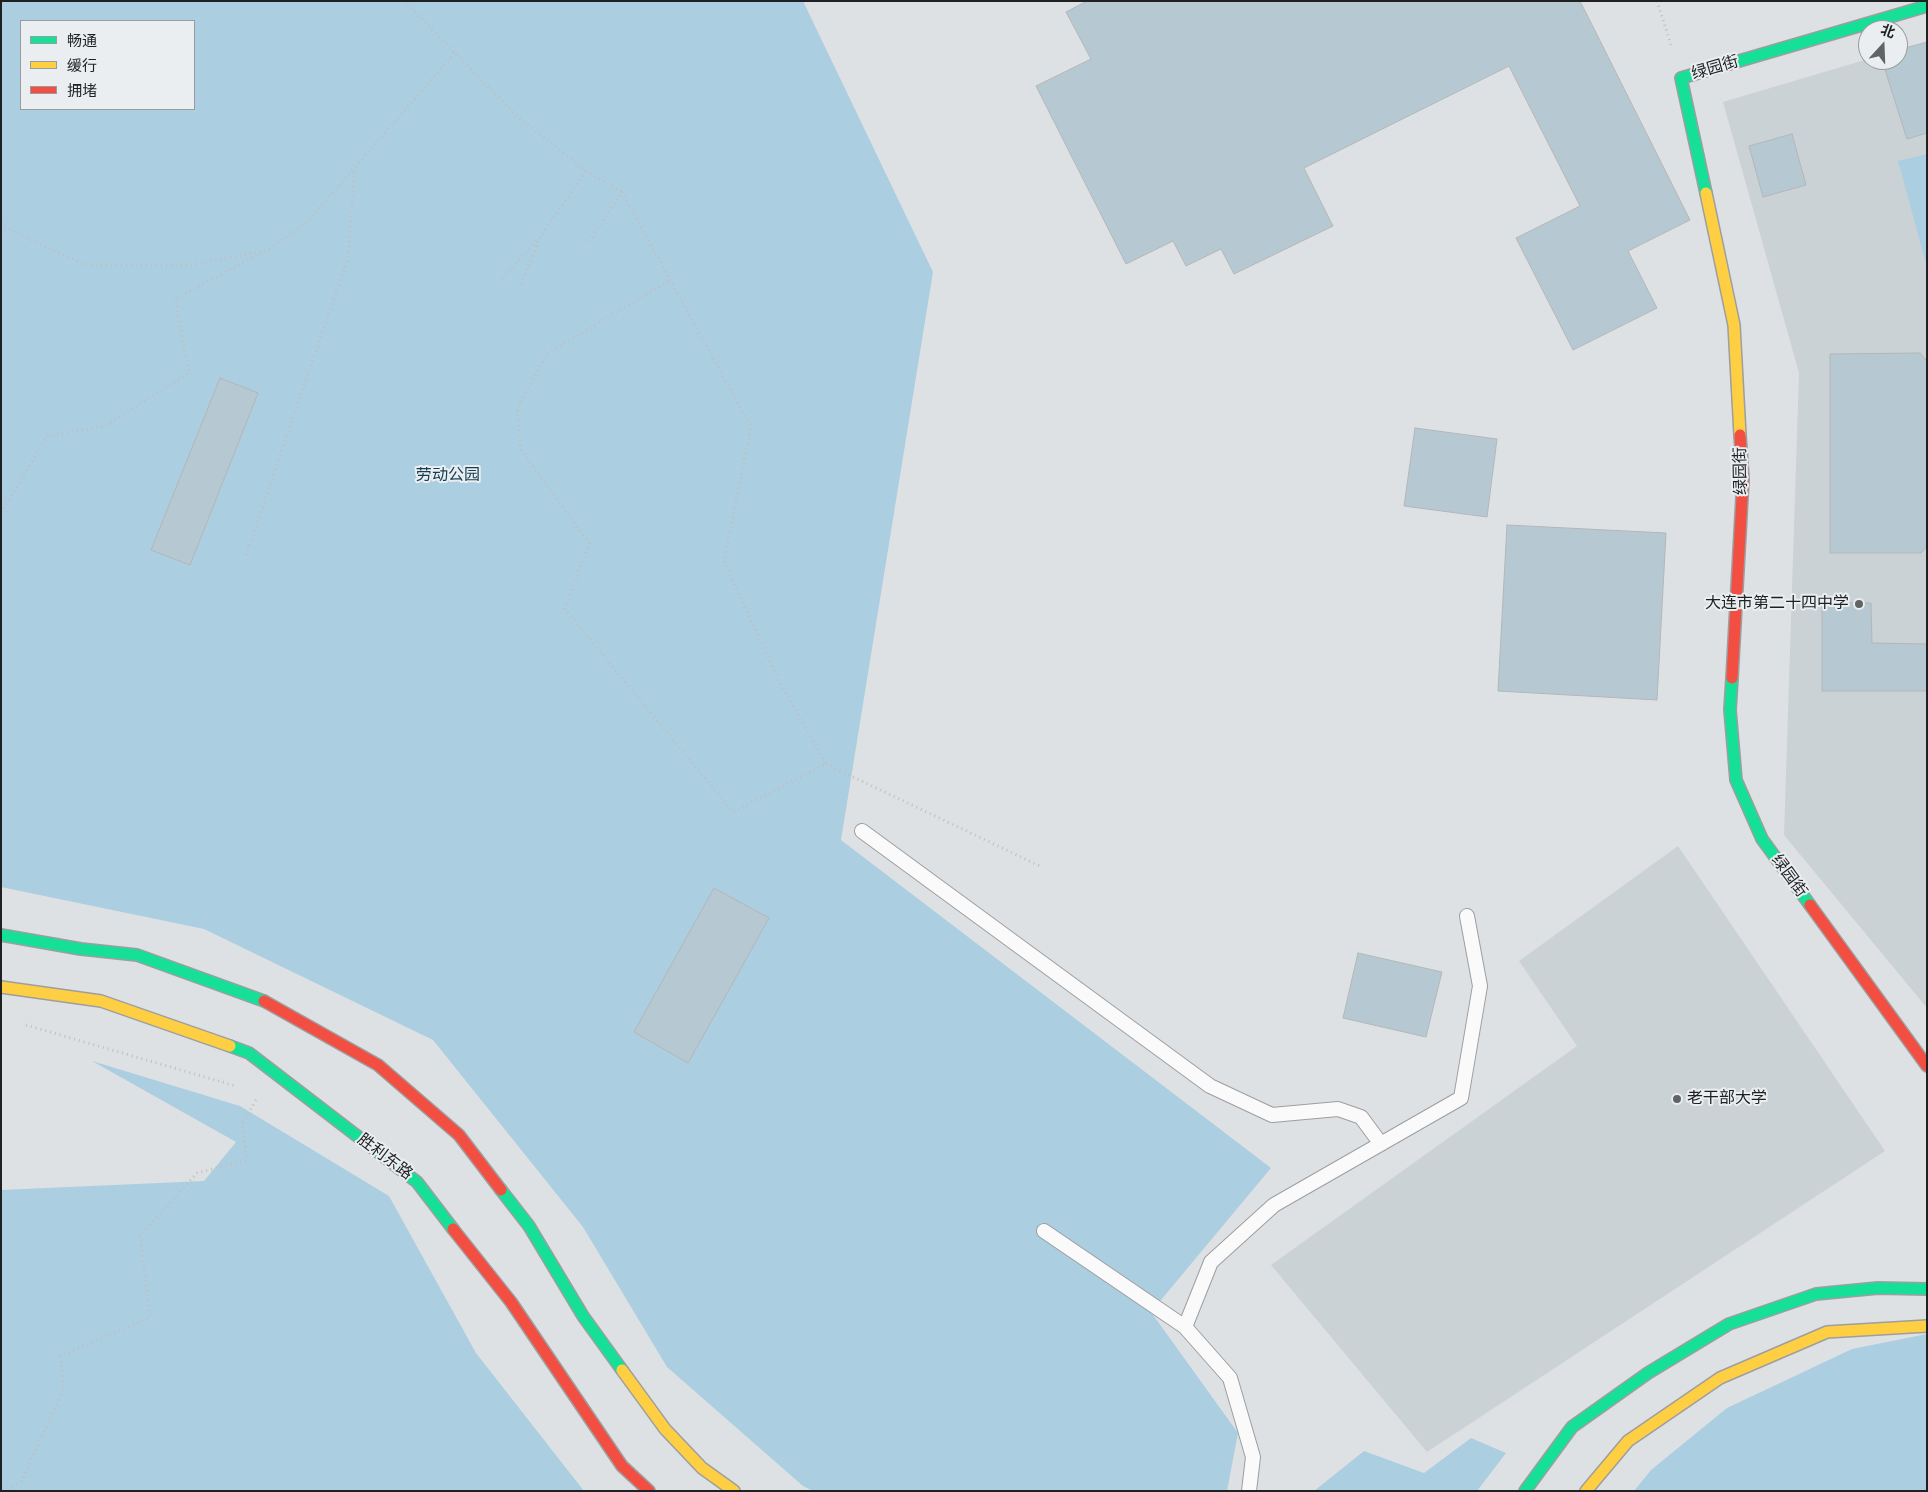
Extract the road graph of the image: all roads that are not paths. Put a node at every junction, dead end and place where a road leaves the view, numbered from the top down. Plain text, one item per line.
1 (1927, 6) edge
2 (862, 831) dead end
3 (1467, 916) dead end
4 (1, 935) edge
5 (1, 987) edge
6 (1927, 1066) edge
7 (1381, 1144) junction
8 (1044, 1231) dead end
9 (1927, 1290) edge
10 (1927, 1326) edge
11 (1185, 1327) junction
12 (649, 1491) edge
13 (734, 1491) edge
14 (1249, 1491) edge
15 (1525, 1491) edge
16 (1586, 1491) edge

1 - 6 main road, 绿园街
2 - 7 lane
3 - 7 lane
4 - 13 main road
5 - 12 main road, 胜利东路
7 - 11 lane
8 - 11 lane
9 - 15 main road
10 - 16 main road
11 - 14 lane

